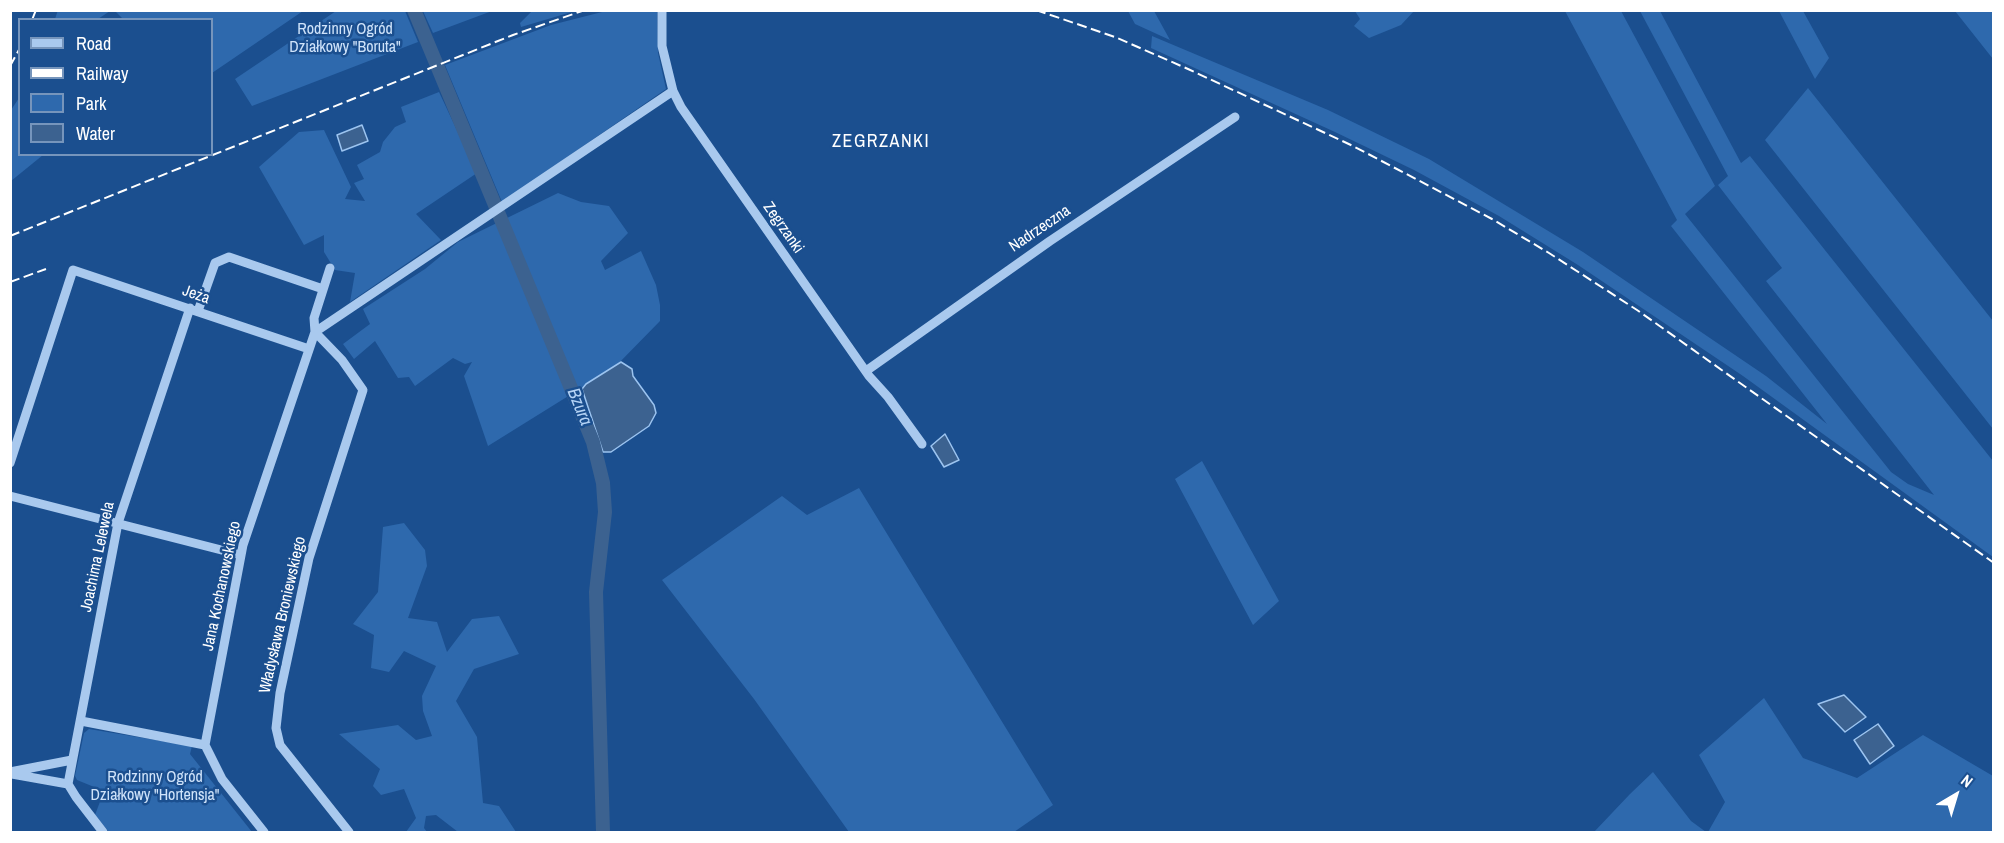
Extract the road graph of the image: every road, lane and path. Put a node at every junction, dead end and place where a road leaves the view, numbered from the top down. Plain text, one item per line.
1 (662, 10) edge
2 (673, 90) junction
3 (1235, 117) dead end
4 (330, 268) dead end
5 (323, 289) junction
6 (194, 310) junction
7 (315, 332) junction
8 (309, 349) junction
9 (866, 371) junction
10 (922, 444) dead end
11 (10, 463) edge
12 (10, 496) edge
13 (118, 523) junction
14 (241, 555) junction
15 (81, 722) junction
16 (205, 745) junction
17 (72, 760) junction
18 (10, 773) edge
19 (68, 784) junction
20 (103, 832) edge
21 (264, 832) edge
22 (349, 832) edge

1 - 2 street, Zegrzanki
2 - 7 street
2 - 9 street, Zegrzanki
3 - 9 street, Nadrzeczna
4 - 5 street, Jana Kochanowskiego
5 - 6 street, Joachima Lelewela
5 - 7 street, Jana Kochanowskiego
6 - 8 street, Jeża
6 - 11 street, Jeża
6 - 13 street, Joachima Lelewela
7 - 8 street, Jana Kochanowskiego
7 - 22 street, Władysława Broniewskiego
8 - 14 street, Jana Kochanowskiego
9 - 10 street, Zegrzanki
12 - 13 street
13 - 14 street
13 - 15 street, Joachima Lelewela
14 - 16 street, Jana Kochanowskiego
15 - 16 street
15 - 17 street, Joachima Lelewela
16 - 21 street
17 - 18 street
17 - 19 street, Joachima Lelewela
18 - 19 street
19 - 20 street

